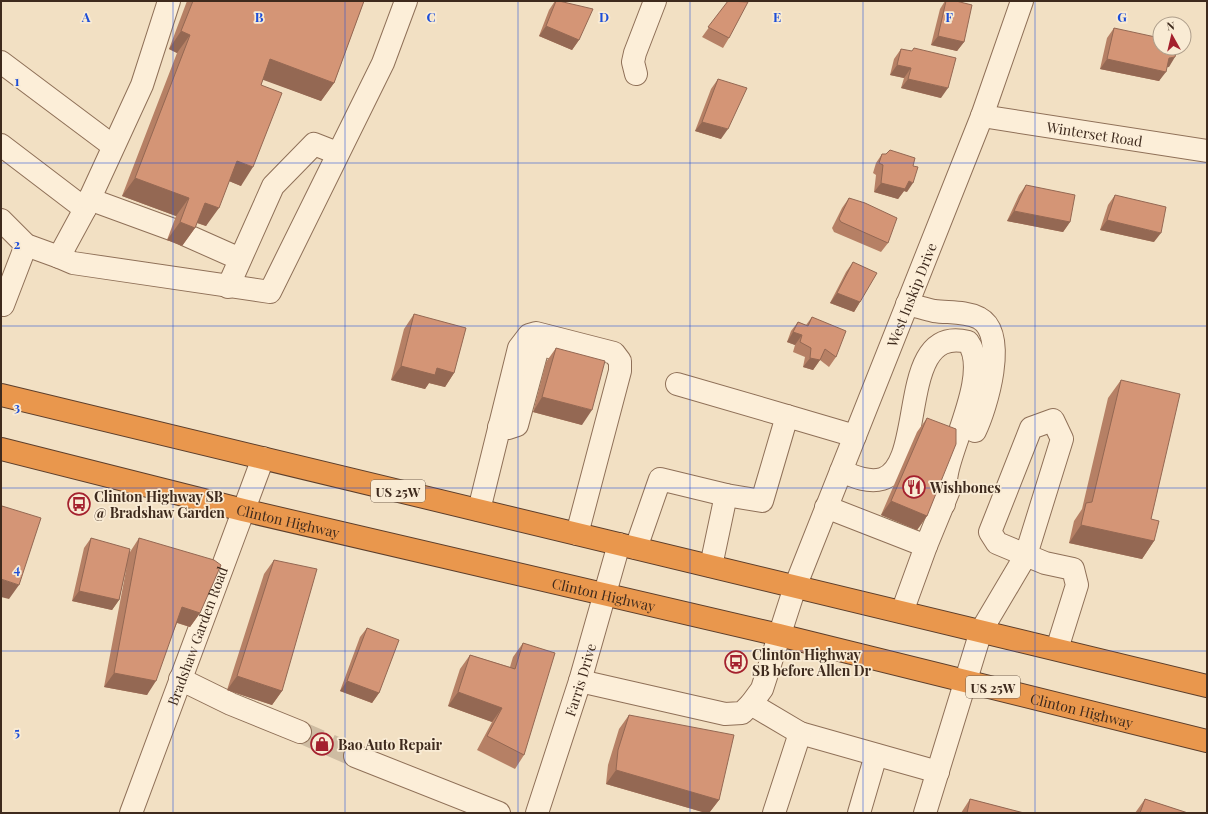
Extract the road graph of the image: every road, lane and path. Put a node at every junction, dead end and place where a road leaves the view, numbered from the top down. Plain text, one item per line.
1 (169, 1) edge
2 (406, 1) edge
3 (656, 1) edge
4 (1022, 1) edge
5 (1, 62) edge
6 (636, 74) dead end
7 (982, 116) junction
8 (1, 145) edge
9 (113, 146) junction
10 (1207, 151) edge
11 (337, 153) junction
12 (87, 204) junction
13 (1, 220) edge
14 (26, 244) junction
15 (59, 256) junction
16 (240, 259) junction
17 (228, 287) junction
18 (1, 304) edge
19 (907, 304) junction
20 (677, 384) dead end
21 (1, 395) edge
22 (787, 416) junction
23 (855, 436) junction
24 (1, 449) edge
25 (263, 458) junction
26 (841, 471) junction
27 (726, 495) junction
28 (944, 504) junction
29 (826, 508) junction
30 (243, 510) junction
31 (479, 510) junction
32 (577, 534) junction
33 (627, 546) junction
34 (926, 546) junction
35 (1026, 555) junction
36 (711, 566) junction
37 (794, 587) junction
38 (604, 595) junction
39 (902, 612) junction
40 (981, 631) junction
41 (779, 635) junction
42 (1057, 649) junction
43 (180, 679) junction
44 (967, 680) junction
45 (580, 681) junction
46 (1207, 686) edge
47 (751, 704) junction
48 (300, 732) tunnel mouth
49 (800, 734) junction
50 (1207, 741) edge
51 (876, 755) junction
52 (355, 756) tunnel mouth
53 (938, 772) junction
54 (130, 813) edge
55 (499, 813) edge
56 (537, 813) edge
57 (774, 813) edge
58 (859, 813) edge
59 (925, 813) edge

1 - 9 street
2 - 11 street
3 - 6 street
4 - 7 street, West Inskip Drive
5 - 9 street
7 - 10 street, Winterset Road
7 - 19 street, West Inskip Drive
8 - 12 street
9 - 12 street
11 - 16 street
11 - 17 street
12 - 15 street
12 - 16 street
13 - 14 street
14 - 15 street
14 - 18 street
15 - 17 street
16 - 17 street
19 - 23 street, West Inskip Drive
19 - 28 street
20 - 22 street
21 - 25 highway, US 25W
22 - 23 street
22 - 27 street
23 - 26 street, West Inskip Drive
24 - 30 highway, Clinton Highway / US 25W
25 - 30 street, Bradshaw Garden Road
25 - 31 highway, US 25W
26 - 28 street
26 - 29 street, West Inskip Drive
27 - 33 street, Farris Drive
27 - 36 street
28 - 34 street
29 - 34 street
29 - 37 street, West Inskip Drive
30 - 38 highway, Clinton Highway / US 25W
30 - 43 street, Bradshaw Garden Road
31 - 32 highway, US 25W
31 - 32 street
32 - 33 highway, US 25W
33 - 36 highway, US 25W
33 - 38 street, Farris Drive
34 - 39 street
35 - 35 street
35 - 40 street
35 - 42 street
36 - 37 highway, US 25W
37 - 39 highway, US 25W
37 - 41 street, West Inskip Drive
38 - 41 highway, Clinton Highway / US 25W
38 - 45 street, Farris Drive
39 - 40 highway, US 25W
40 - 42 highway, US 25W
40 - 44 street
41 - 44 highway, Clinton Highway / US 25W
41 - 47 street, West Inskip Drive
42 - 46 highway, US 25W
43 - 48 street
43 - 54 street, Bradshaw Garden Road
44 - 50 highway, Clinton Highway / US 25W
44 - 53 street
45 - 47 street
45 - 56 street, Farris Drive
47 - 49 street
49 - 51 street
49 - 57 street
51 - 53 street
51 - 58 street
52 - 55 street
53 - 59 street

